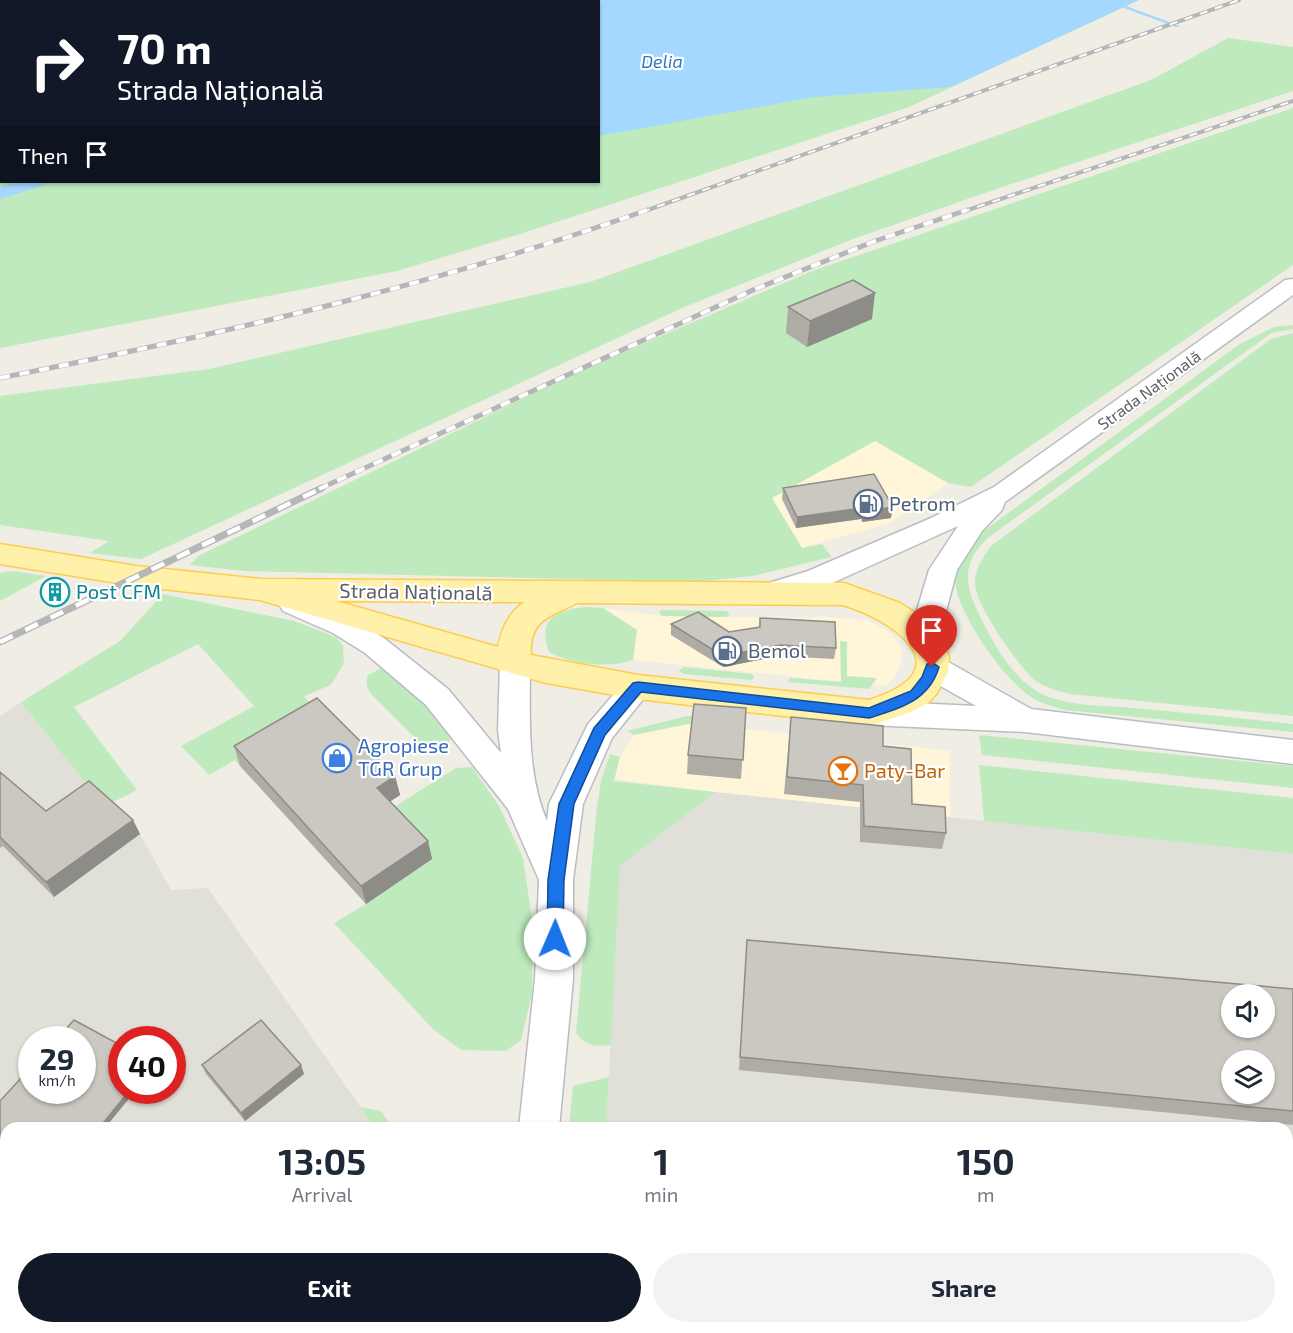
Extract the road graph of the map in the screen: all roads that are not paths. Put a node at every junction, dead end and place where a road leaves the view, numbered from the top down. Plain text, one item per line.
1 (1293, 285) edge
2 (1283, 315) dead end
3 (1244, 320) junction
4 (1003, 493) junction
5 (0, 554) edge
6 (261, 590) junction
7 (571, 593) junction
8 (766, 594) junction
9 (928, 652) junction
10 (515, 663) junction
11 (638, 687) junction
12 (869, 713) junction
13 (1025, 720) junction
14 (1293, 752) edge
15 (522, 802) junction
16 (556, 880) junction
17 (540, 1122) edge

1 - 3 street, Strada Națională
2 - 3 street
3 - 4 street, Strada Națională
4 - 8 street, Strada Națională
4 - 9 street, Strada Națională
5 - 6 main road, Strada Națională
6 - 7 main road, Strada Națională
6 - 10 main road, Strada Națională
6 - 15 street
7 - 8 main road, Strada Națională
7 - 10 main road, Strada Națională
8 - 9 main road, Strada Națională
9 - 12 main road, Strada Națională
9 - 13 street
10 - 11 main road, Strada Națională
10 - 15 street
11 - 12 main road, Strada Națională
11 - 16 street
12 - 13 street
13 - 14 street
15 - 16 street
16 - 17 street

